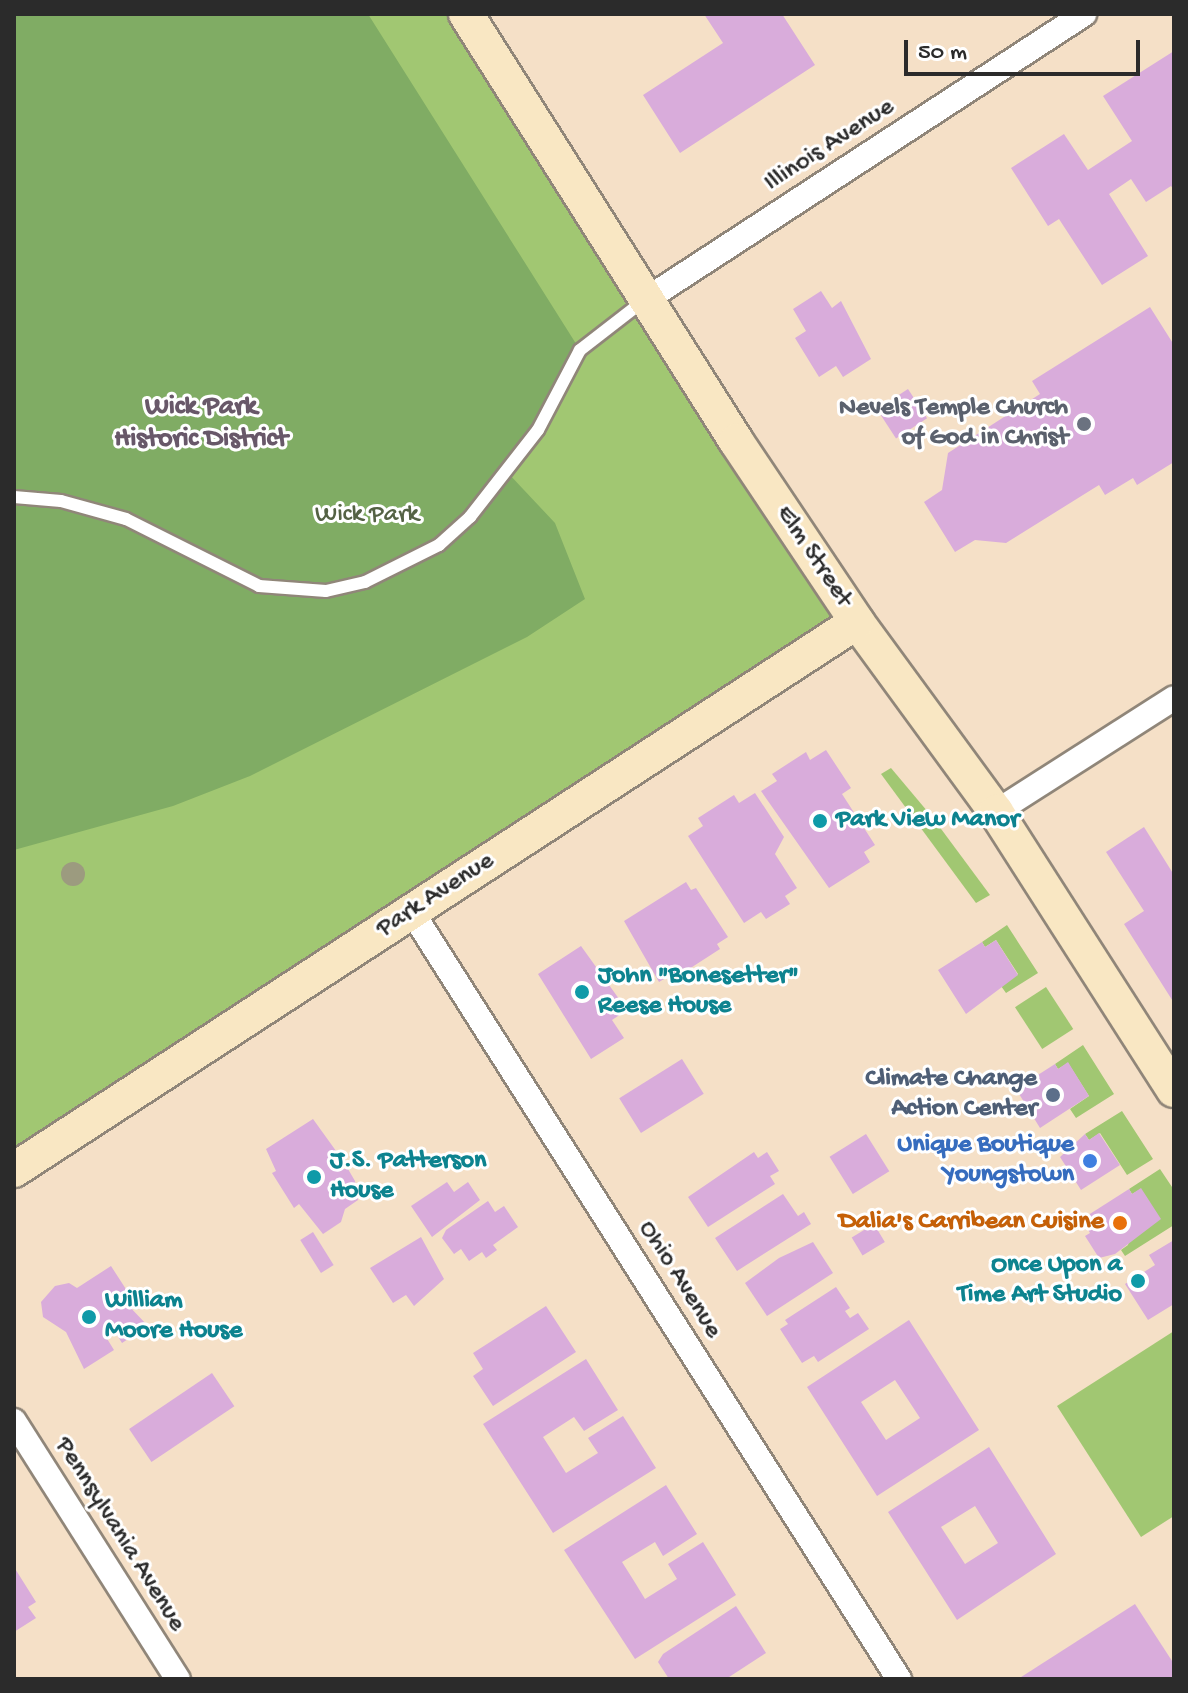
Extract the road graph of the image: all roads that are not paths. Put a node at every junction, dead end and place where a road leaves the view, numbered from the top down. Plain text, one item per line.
1 (466, 14) edge
2 (1084, 14) edge
3 (647, 299) junction
4 (14, 497) edge
5 (857, 622) junction
6 (1174, 698) edge
7 (996, 812) junction
8 (412, 912) junction
9 (1174, 1090) edge
10 (14, 1170) edge
11 (14, 1421) edge
12 (178, 1679) edge
13 (899, 1679) edge

1 - 3 street, Elm Street
2 - 3 street, Illinois Avenue
3 - 4 lane
3 - 5 street, Elm Street
5 - 7 street, Elm Street
5 - 8 street, Park Avenue
6 - 7 street
7 - 9 street, Elm Street
8 - 10 street, Park Avenue
8 - 13 street, Ohio Avenue
11 - 12 street, Pennsylvania Avenue

